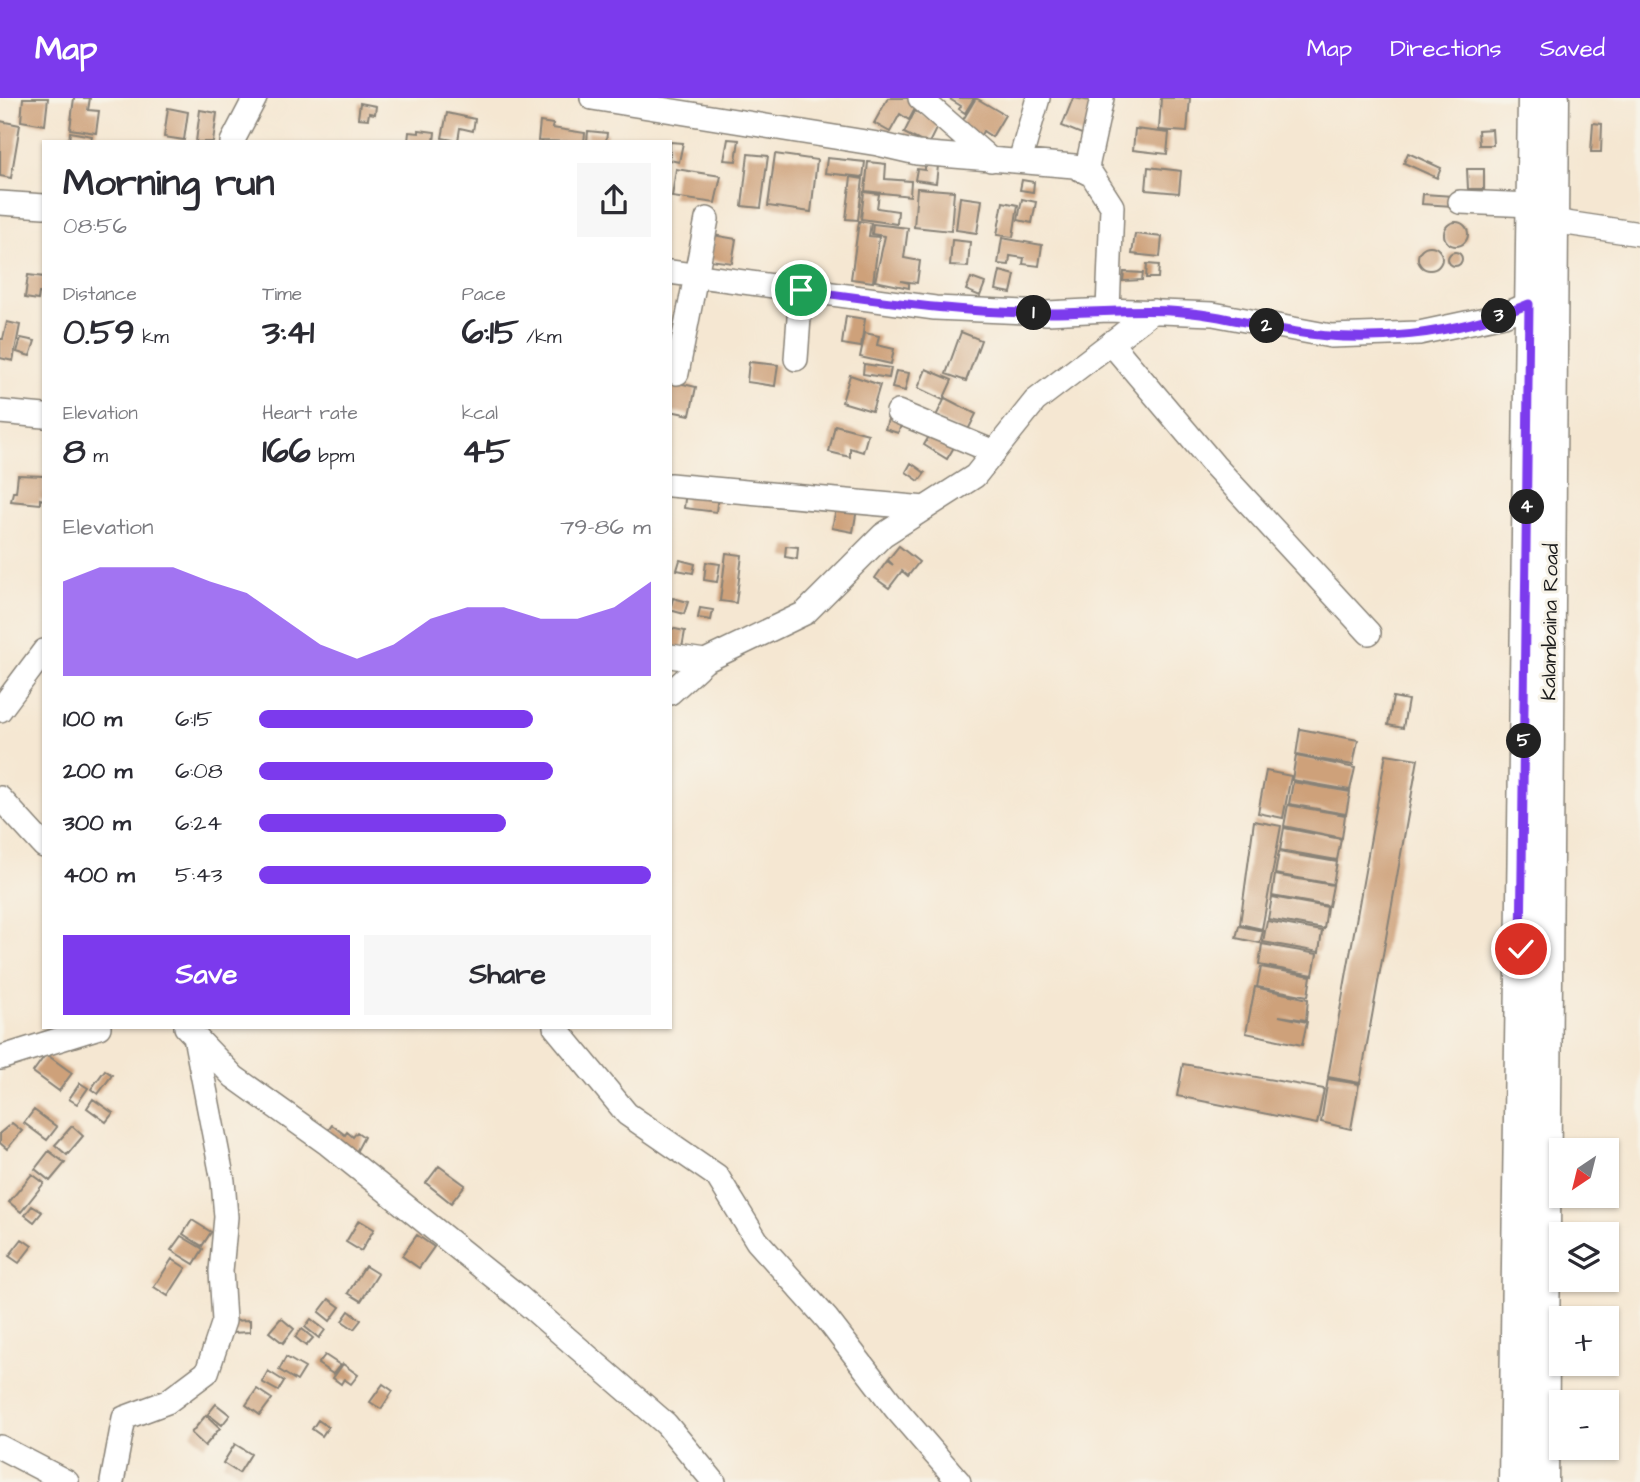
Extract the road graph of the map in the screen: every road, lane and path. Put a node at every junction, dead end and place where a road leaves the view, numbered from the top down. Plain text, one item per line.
1 (255, 98) edge
2 (592, 98) edge
3 (920, 98) edge
4 (1038, 98) edge
5 (1102, 98) edge
6 (1533, 98) edge
7 (1554, 98) edge
8 (233, 140) edge
9 (990, 160) junction
10 (1020, 160) junction
11 (1086, 172) junction
12 (0, 202) edge
13 (1460, 202) dead end
14 (42, 206) edge
15 (1539, 215) junction
16 (707, 219) dead end
17 (1640, 234) edge
18 (672, 272) edge
19 (698, 276) junction
20 (801, 290) junction
21 (1529, 304) junction
22 (1108, 310) junction
23 (1153, 311) junction
24 (1111, 343) junction
25 (796, 359) dead end
26 (677, 373) dead end
27 (0, 412) edge
28 (898, 412) dead end
29 (42, 416) edge
30 (994, 452) junction
31 (672, 485) edge
32 (925, 508) junction
33 (1369, 633) dead end
34 (42, 654) edge
35 (672, 656) edge
36 (705, 661) junction
37 (672, 691) edge
38 (0, 710) edge
39 (0, 798) edge
40 (42, 844) edge
41 (93, 1029) edge
42 (557, 1029) edge
43 (190, 1032) edge
44 (0, 1058) edge
45 (0, 1447) edge
46 (67, 1482) edge
47 (112, 1482) edge
48 (714, 1482) edge
49 (959, 1482) edge
50 (1514, 1482) edge
51 (1543, 1482) edge

1 - 8 street
2 - 9 street
3 - 9 street
4 - 10 street
5 - 11 street
6 - 15 main road
7 - 15 main road, Kalambaina Road
9 - 10 street
10 - 11 street
11 - 22 street
12 - 14 street
13 - 15 street
15 - 17 street
15 - 21 main road
15 - 51 main road, Kalambaina Road
16 - 19 street
18 - 19 street
19 - 20 street
19 - 26 street
20 - 22 street
20 - 25 street
21 - 23 street
21 - 50 main road
22 - 23 street
23 - 24 street
24 - 30 street
24 - 33 street
27 - 29 street
28 - 30 street
30 - 32 street
31 - 32 street
32 - 36 street
34 - 38 street
35 - 36 street
36 - 37 street
39 - 40 street
41 - 44 street
42 - 49 street
43 - 47 street
43 - 48 street
45 - 46 street

